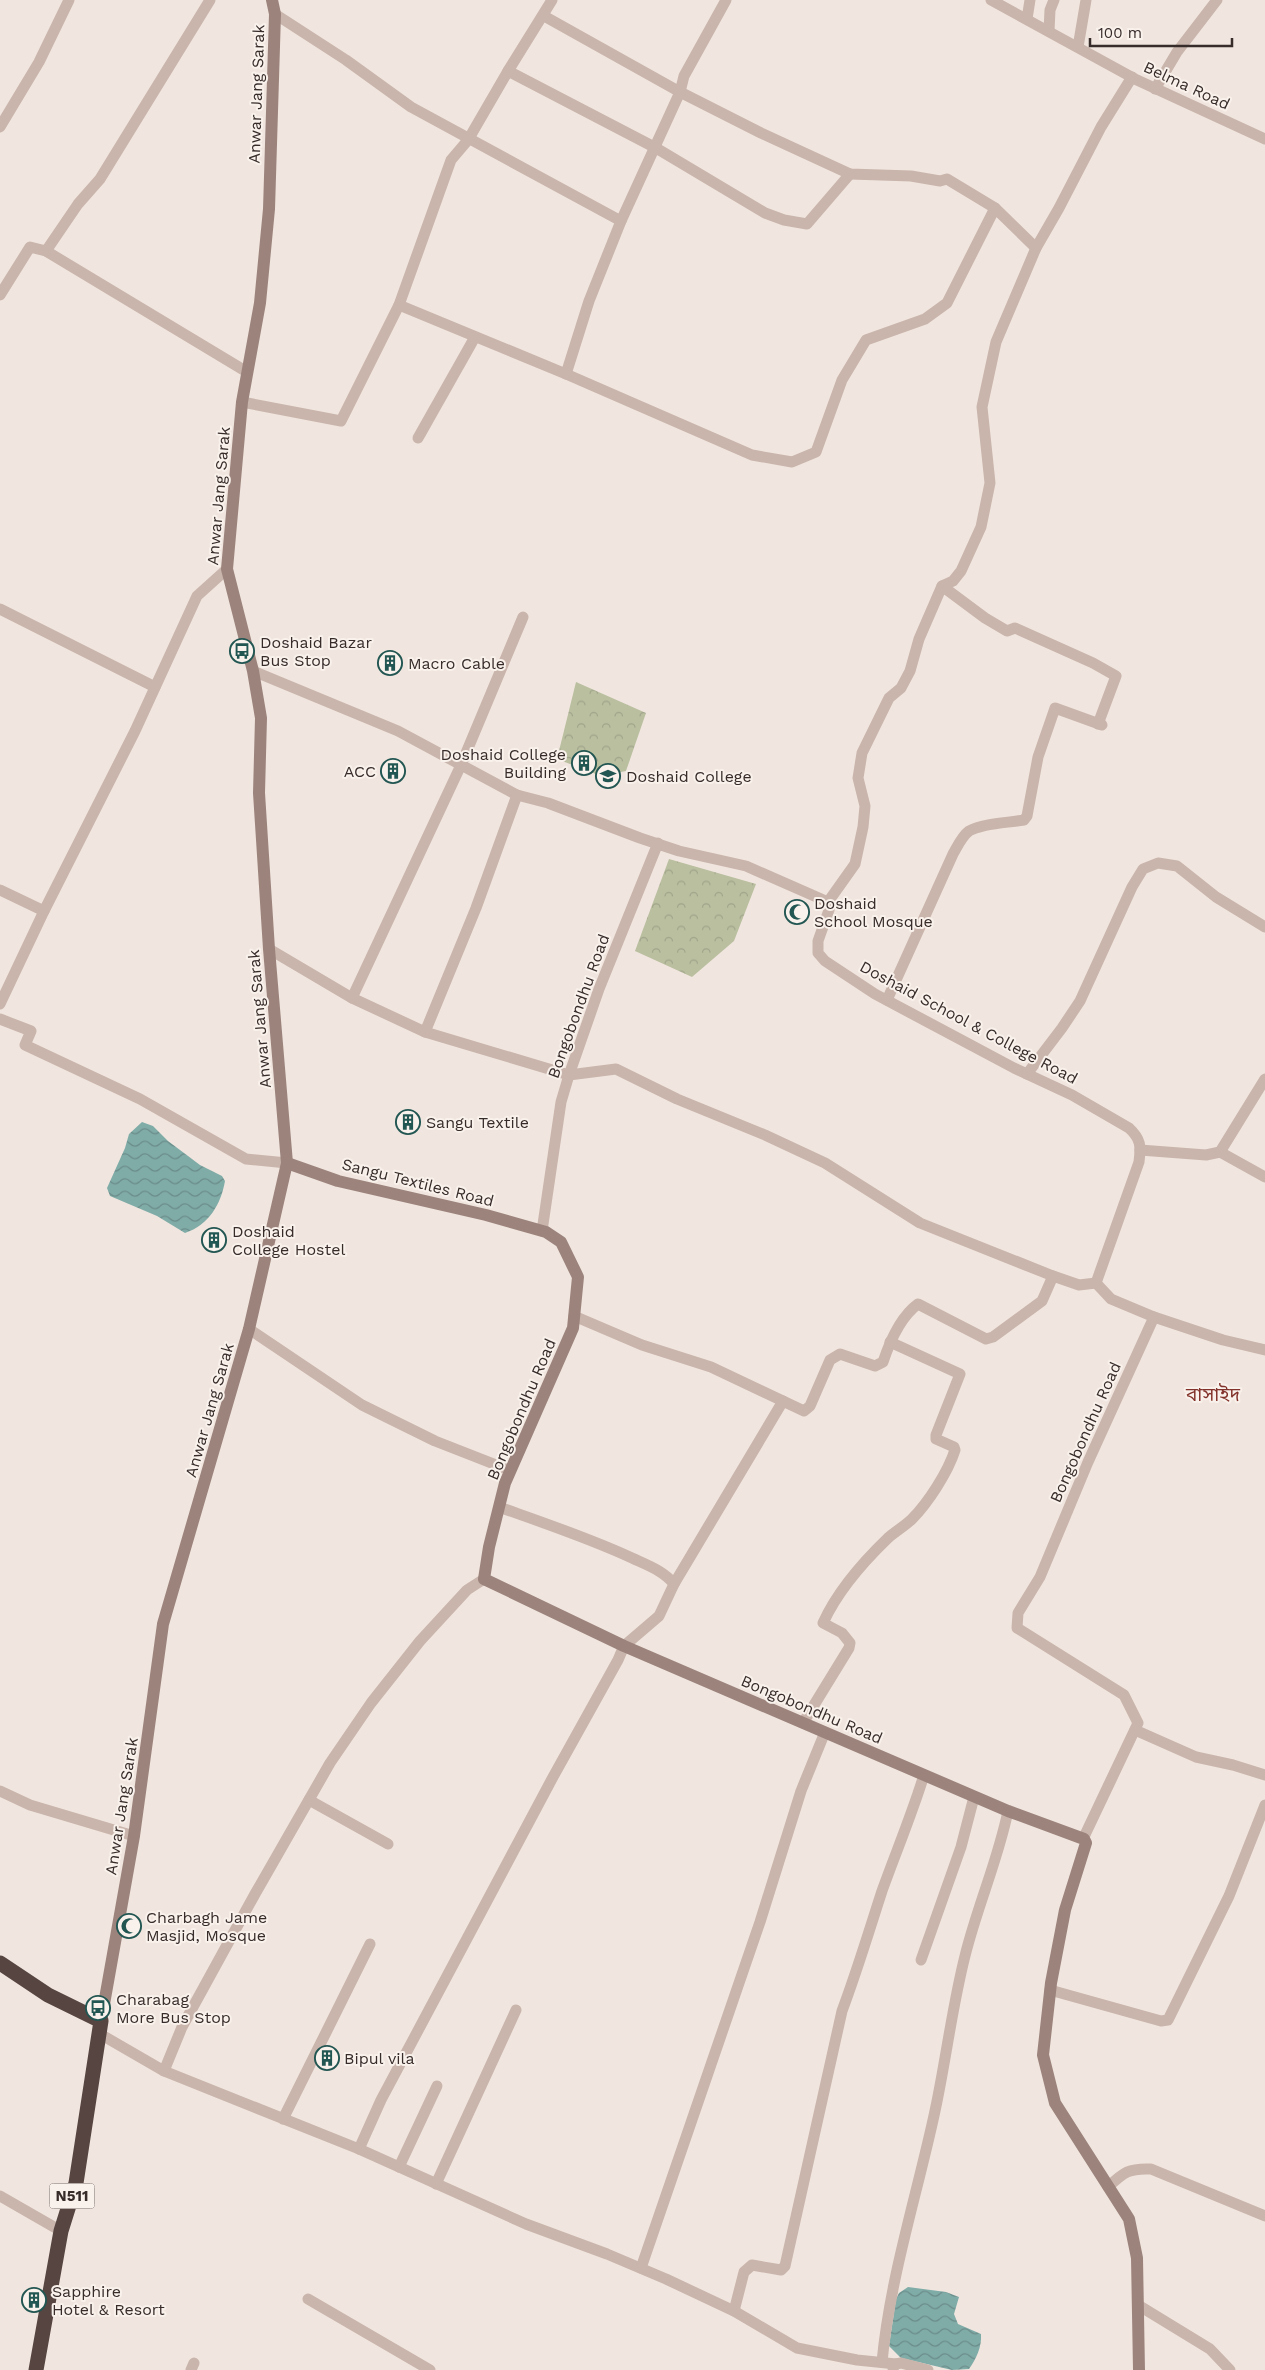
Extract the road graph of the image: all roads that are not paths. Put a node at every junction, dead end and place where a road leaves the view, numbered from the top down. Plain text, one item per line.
1 (69, 0) edge
2 (210, 0) edge
3 (272, 0) edge
4 (552, 0) edge
5 (726, 0) edge
6 (991, 0) edge
7 (1030, 0) edge
8 (1054, 0) edge
9 (1086, 0) edge
10 (1217, 0) edge
11 (1003, 3) edge
12 (275, 14) junction
13 (544, 16) junction
14 (1027, 19) junction
15 (1048, 31) junction
16 (1078, 47) junction
17 (508, 71) junction
18 (1132, 77) junction
19 (1156, 88) junction
20 (680, 92) junction
21 (0, 127) edge
22 (1265, 139) edge
23 (468, 140) junction
24 (656, 148) junction
25 (850, 174) junction
26 (995, 208) junction
27 (621, 221) junction
28 (1036, 248) junction
29 (46, 252) junction
30 (0, 295) edge
31 (399, 305) junction
32 (475, 337) junction
33 (248, 372) junction
34 (566, 374) junction
35 (242, 402) junction
36 (418, 438) dead end
37 (227, 569) junction
38 (942, 586) junction
39 (0, 609) edge
40 (523, 617) dead end
41 (253, 671) junction
42 (155, 687) junction
43 (461, 765) junction
44 (517, 795) junction
45 (658, 843) junction
46 (0, 890) edge
47 (828, 902) junction
48 (44, 911) junction
49 (1265, 927) edge
50 (269, 949) junction
51 (352, 998) junction
52 (887, 1000) junction
53 (0, 1004) edge
54 (0, 1018) edge
55 (425, 1032) junction
56 (1027, 1074) junction
57 (569, 1075) junction
58 (1265, 1079) edge
59 (1140, 1150) junction
60 (1220, 1152) junction
61 (287, 1163) junction
62 (1265, 1177) edge
63 (542, 1231) junction
64 (1053, 1276) junction
65 (1096, 1283) junction
66 (574, 1316) junction
67 (1154, 1317) junction
68 (249, 1329) junction
69 (890, 1342) junction
70 (1265, 1350) edge
71 (783, 1401) junction
72 (504, 1468) dead end
73 (499, 1507) junction
74 (484, 1579) junction
75 (674, 1584) junction
76 (624, 1646) junction
77 (803, 1723) junction
78 (1135, 1730) junction
79 (825, 1732) junction
80 (924, 1775) junction
81 (1265, 1775) edge
82 (0, 1791) edge
83 (974, 1796) junction
84 (309, 1800) junction
85 (1265, 1805) edge
86 (1008, 1811) junction
87 (134, 1836) junction
88 (1083, 1839) junction
89 (388, 1844) dead end
90 (370, 1944) dead end
91 (921, 1960) dead end
92 (0, 1963) edge
93 (1050, 1990) junction
94 (516, 2010) dead end
95 (100, 2028) junction
96 (164, 2071) junction
97 (437, 2086) dead end
98 (283, 2119) junction
99 (359, 2149) junction
100 (399, 2166) junction
101 (436, 2184) junction
102 (1108, 2186) junction
103 (0, 2196) edge
104 (1265, 2216) edge
105 (61, 2231) junction
106 (641, 2268) junction
107 (308, 2299) dead end
108 (1138, 2304) junction
109 (734, 2311) junction
110 (882, 2362) junction
111 (894, 2367) edge
112 (36, 2370) edge
113 (430, 2370) edge
114 (928, 2370) edge
115 (1139, 2370) edge
116 (1230, 2370) edge

1 - 21 street
2 - 29 street
3 - 12 main road, Anwar Jang Sarak
4 - 13 street
5 - 20 street
6 - 11 street, Belma Road
7 - 14 street
8 - 15 street
9 - 16 street
10 - 19 street
11 - 14 street, Belma Road
12 - 23 street
12 - 33 main road, Anwar Jang Sarak
13 - 17 street
13 - 20 street
14 - 15 street, Belma Road
15 - 16 street, Belma Road
16 - 18 street, Belma Road
17 - 23 street
17 - 24 street
18 - 19 street, Belma Road
18 - 28 street
19 - 22 street, Belma Road
20 - 24 street
20 - 25 street
23 - 27 street
23 - 31 street
24 - 25 street
24 - 27 street
25 - 26 street
26 - 28 street
26 - 34 street
27 - 34 street
28 - 38 street
29 - 30 street
29 - 33 street
31 - 32 street
31 - 35 street
32 - 34 street
32 - 36 street
33 - 35 main road, Anwar Jang Sarak
35 - 37 main road, Anwar Jang Sarak
37 - 41 main road, Anwar Jang Sarak
37 - 42 street
38 - 47 street
38 - 52 street
39 - 42 street
40 - 43 street
41 - 43 street
41 - 50 main road, Anwar Jang Sarak
42 - 48 street
43 - 44 street
43 - 51 street
44 - 45 street
44 - 55 street
45 - 47 street
45 - 57 street, Bongobondhu Road
46 - 48 street
47 - 52 street, Doshaid School & College Road
48 - 53 street
49 - 56 street
50 - 51 street
50 - 61 main road, Anwar Jang Sarak
51 - 55 street
52 - 56 street, Doshaid School & College Road
54 - 61 street
55 - 57 street
56 - 59 street, Doshaid School & College Road
57 - 63 street, Bongobondhu Road
57 - 64 street
58 - 60 street
59 - 60 street
59 - 65 street
60 - 62 street
61 - 63 main road, Sangu Textiles Road
61 - 68 main road, Anwar Jang Sarak
63 - 66 main road, Bongobondhu Road
64 - 65 street
64 - 69 street
65 - 67 street
66 - 71 street
66 - 73 main road, Bongobondhu Road
67 - 70 street
67 - 78 street, Bongobondhu Road
68 - 72 street
68 - 87 main road, Anwar Jang Sarak
69 - 71 street
69 - 77 street
71 - 75 street
73 - 74 main road, Bongobondhu Road
73 - 75 street
74 - 76 main road, Bongobondhu Road
74 - 84 street
75 - 76 street
76 - 77 main road, Bongobondhu Road
76 - 99 street
77 - 79 main road, Bongobondhu Road
78 - 81 street
78 - 88 street
79 - 80 main road, Bongobondhu Road
79 - 106 street
80 - 83 main road, Bongobondhu Road
80 - 109 street
82 - 87 street
83 - 86 main road, Bongobondhu Road
83 - 91 street
84 - 89 street
84 - 96 street
85 - 93 street
86 - 88 main road, Bongobondhu Road
86 - 110 street
87 - 95 main road, Anwar Jang Sarak
88 - 93 main road
90 - 98 street
92 - 95 highway
93 - 102 main road
94 - 101 street
95 - 96 street
95 - 105 highway, N511
96 - 98 street
97 - 100 street
98 - 99 street
99 - 100 street
100 - 101 street
101 - 106 street
102 - 104 street
102 - 108 main road
103 - 105 street
105 - 112 highway, N511
106 - 109 street
107 - 113 street
108 - 115 main road
108 - 116 street
109 - 110 street
110 - 111 street
111 - 114 street

